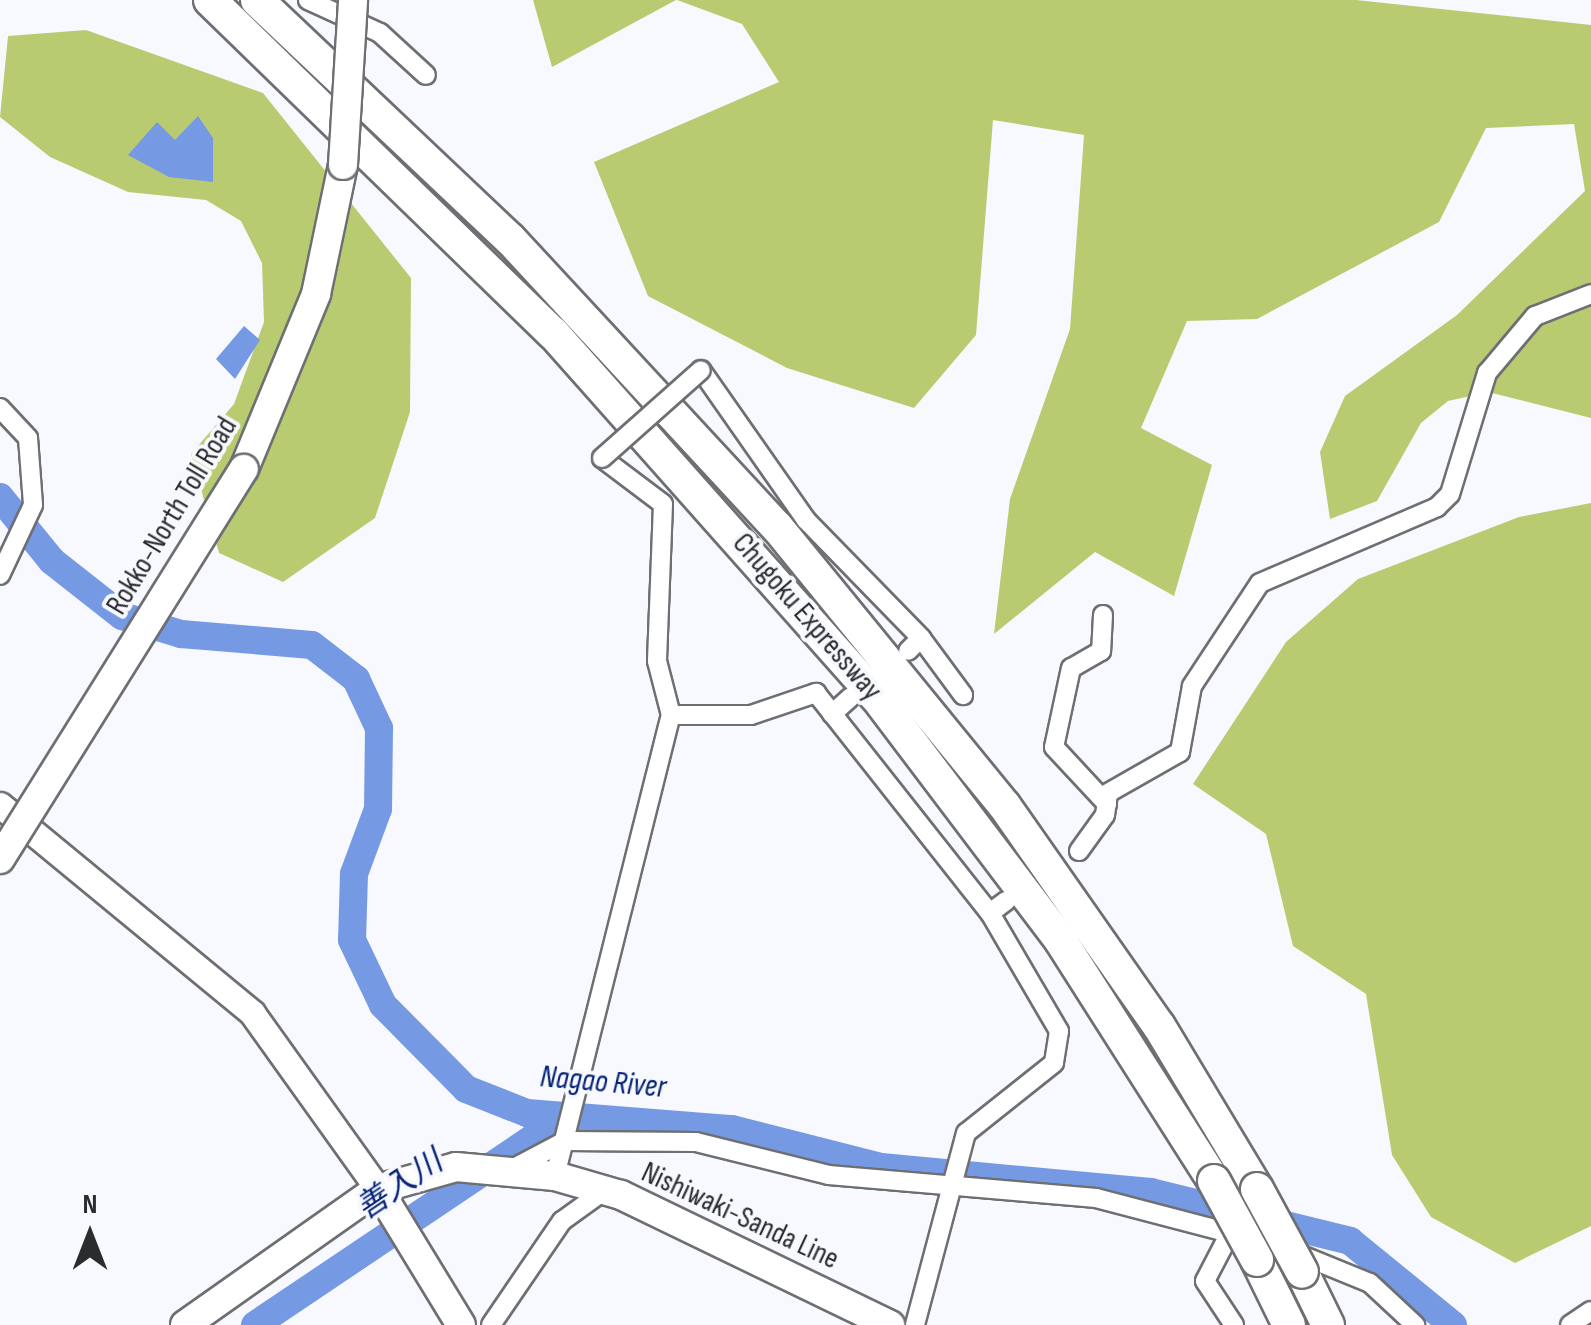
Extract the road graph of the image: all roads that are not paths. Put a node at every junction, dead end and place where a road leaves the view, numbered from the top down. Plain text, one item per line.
1 (210, 0) edge
2 (257, 0) edge
3 (308, 0) edge
4 (352, 0) edge
5 (426, 74) dead end
6 (1591, 294) edge
7 (0, 408) edge
8 (0, 574) edge
9 (1103, 615) dead end
10 (964, 695) dead end
11 (851, 697) dead end
12 (832, 714) junction
13 (672, 716) junction
14 (0, 804) edge
15 (1107, 804) junction
16 (1079, 852) dead end
17 (0, 859) edge
18 (1006, 901) dead end
19 (990, 913) junction
20 (565, 1141) junction
21 (508, 1168) junction
22 (554, 1176) junction
23 (952, 1186) junction
24 (605, 1190) junction
25 (394, 1212) junction
26 (1230, 1233) junction
27 (1591, 1311) edge
28 (186, 1325) edge
29 (461, 1325) edge
30 (490, 1325) edge
31 (890, 1325) edge
32 (915, 1325) edge
33 (1234, 1325) edge
34 (1289, 1325) edge
35 (1328, 1325) edge
36 (1415, 1325) edge
37 (1570, 1325) edge

1 - 34 highway, Chugoku Expressway, bridge
2 - 35 highway, Chugoku Expressway, bridge
3 - 5 street
4 - 17 main road, Rokko-North Toll Road, bridge
6 - 15 street
7 - 8 street
9 - 15 street
10 - 13 street, bridge
11 - 12 street
12 - 13 street
12 - 19 street
13 - 20 street
14 - 25 street
15 - 16 street
18 - 19 street
19 - 23 street
20 - 21 street
20 - 22 street
20 - 23 street
21 - 22 main road, Nishiwaki-Sanda Line
21 - 25 main road, Nishiwaki-Sanda Line
22 - 24 main road, Nishiwaki-Sanda Line
23 - 26 street
23 - 32 street
24 - 30 street
24 - 31 main road, Nishiwaki-Sanda Line
25 - 28 main road, Nishiwaki-Sanda Line
25 - 29 main road
26 - 33 street
26 - 36 street
27 - 37 street

